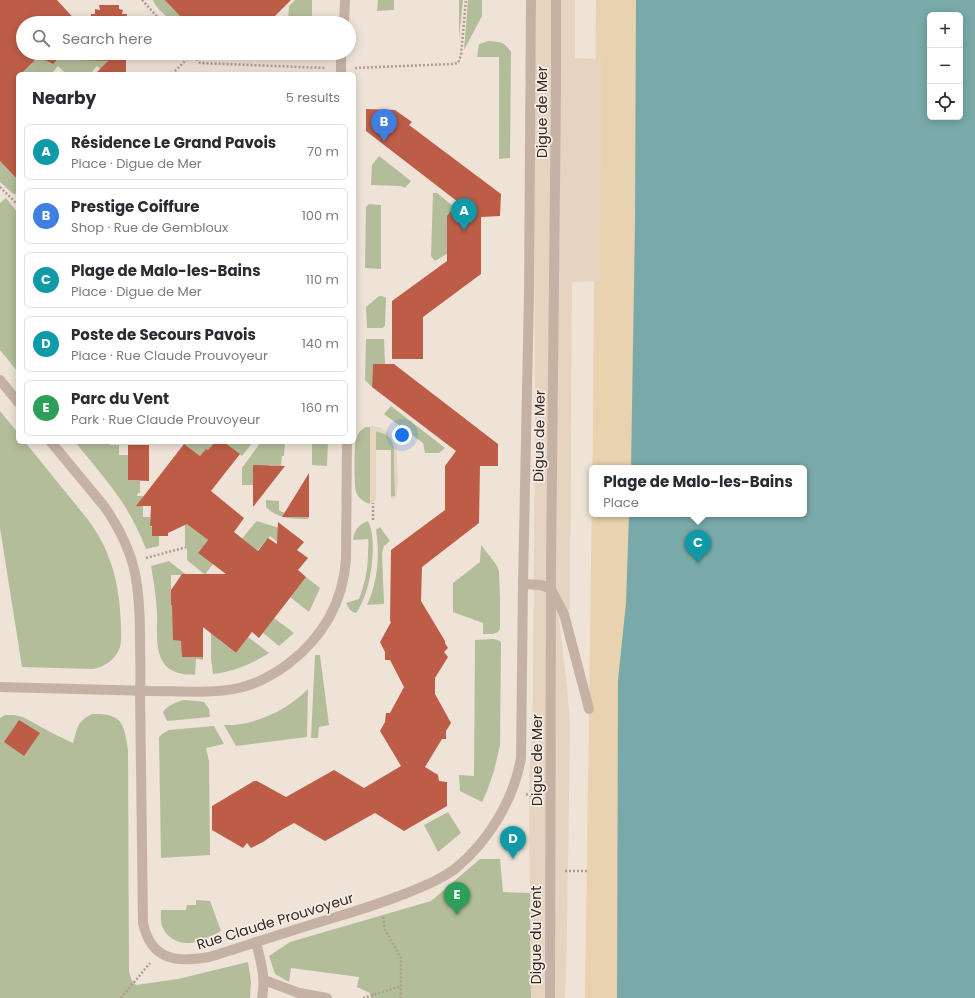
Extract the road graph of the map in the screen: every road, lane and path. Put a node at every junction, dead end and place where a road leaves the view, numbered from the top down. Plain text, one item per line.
1 (142, 0) edge
2 (345, 0) edge
3 (532, 0) edge
4 (556, 0) edge
5 (157, 16) edge
6 (344, 16) edge
7 (186, 60) edge
8 (342, 60) edge
9 (341, 71) edge
10 (174, 72) edge
11 (0, 187) edge
12 (16, 202) edge
13 (0, 380) edge
14 (16, 400) edge
15 (53, 444) edge
16 (347, 444) edge
17 (373, 503) dead end
18 (373, 520) dead end
19 (188, 547) dead end
20 (132, 562) junction
21 (523, 584) junction
22 (551, 589) junction
23 (0, 687) edge
24 (140, 691) junction
25 (589, 709) dead end
26 (520, 758) joint
27 (568, 870) dead end
28 (551, 871) joint
29 (587, 871) dead end
30 (381, 903) junction
31 (256, 942) junction
32 (159, 952) junction
33 (264, 980) junction
34 (401, 986) junction
35 (121, 998) edge
36 (262, 998) edge
37 (327, 998) edge
38 (363, 998) edge
39 (401, 998) edge
40 (550, 998) edge

1 - 5 path
2 - 6 street
3 - 21 street, Digue de Mer
4 - 22 street, Digue de Mer
7 - 10 path
8 - 9 street
11 - 12 path
13 - 14 street
15 - 20 street
16 - 24 street
17 - 18 path
19 - 20 path
20 - 24 street
21 - 22 street
21 - 26 street, Digue de Mer
22 - 25 street
22 - 28 street, Digue de Mer
23 - 24 street
24 - 32 street
26 - 30 street, Rue Claude Prouvoyeur
27 - 29 path
28 - 40 street, Digue du Vent
30 - 31 street, Rue Claude Prouvoyeur
30 - 34 path
31 - 32 street, Rue Claude Prouvoyeur
31 - 33 street
32 - 35 path
33 - 36 street
33 - 37 street
34 - 38 path
34 - 39 path

